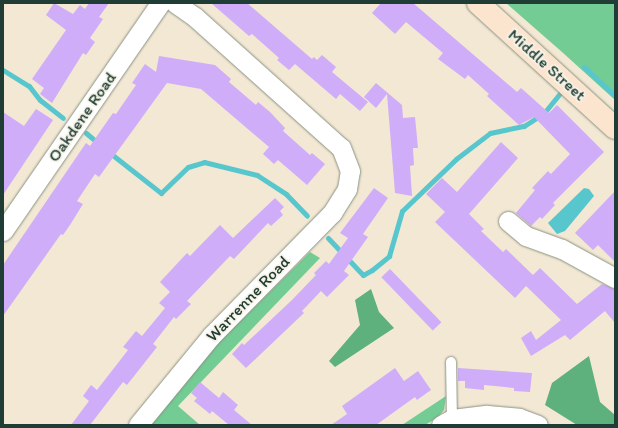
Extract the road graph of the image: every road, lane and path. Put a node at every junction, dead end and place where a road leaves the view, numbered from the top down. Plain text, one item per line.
1 (160, 3) edge
2 (175, 3) edge
3 (478, 3) edge
4 (615, 128) edge
5 (508, 221) dead end
6 (3, 231) edge
7 (615, 278) edge
8 (451, 362) dead end
9 (446, 422) edge
10 (138, 425) edge
11 (538, 425) edge

1 - 6 street, Oakdene Road
2 - 10 street, Warrenne Road
3 - 4 street, Middle Street
5 - 7 street
8 - 9 lane
9 - 11 street

